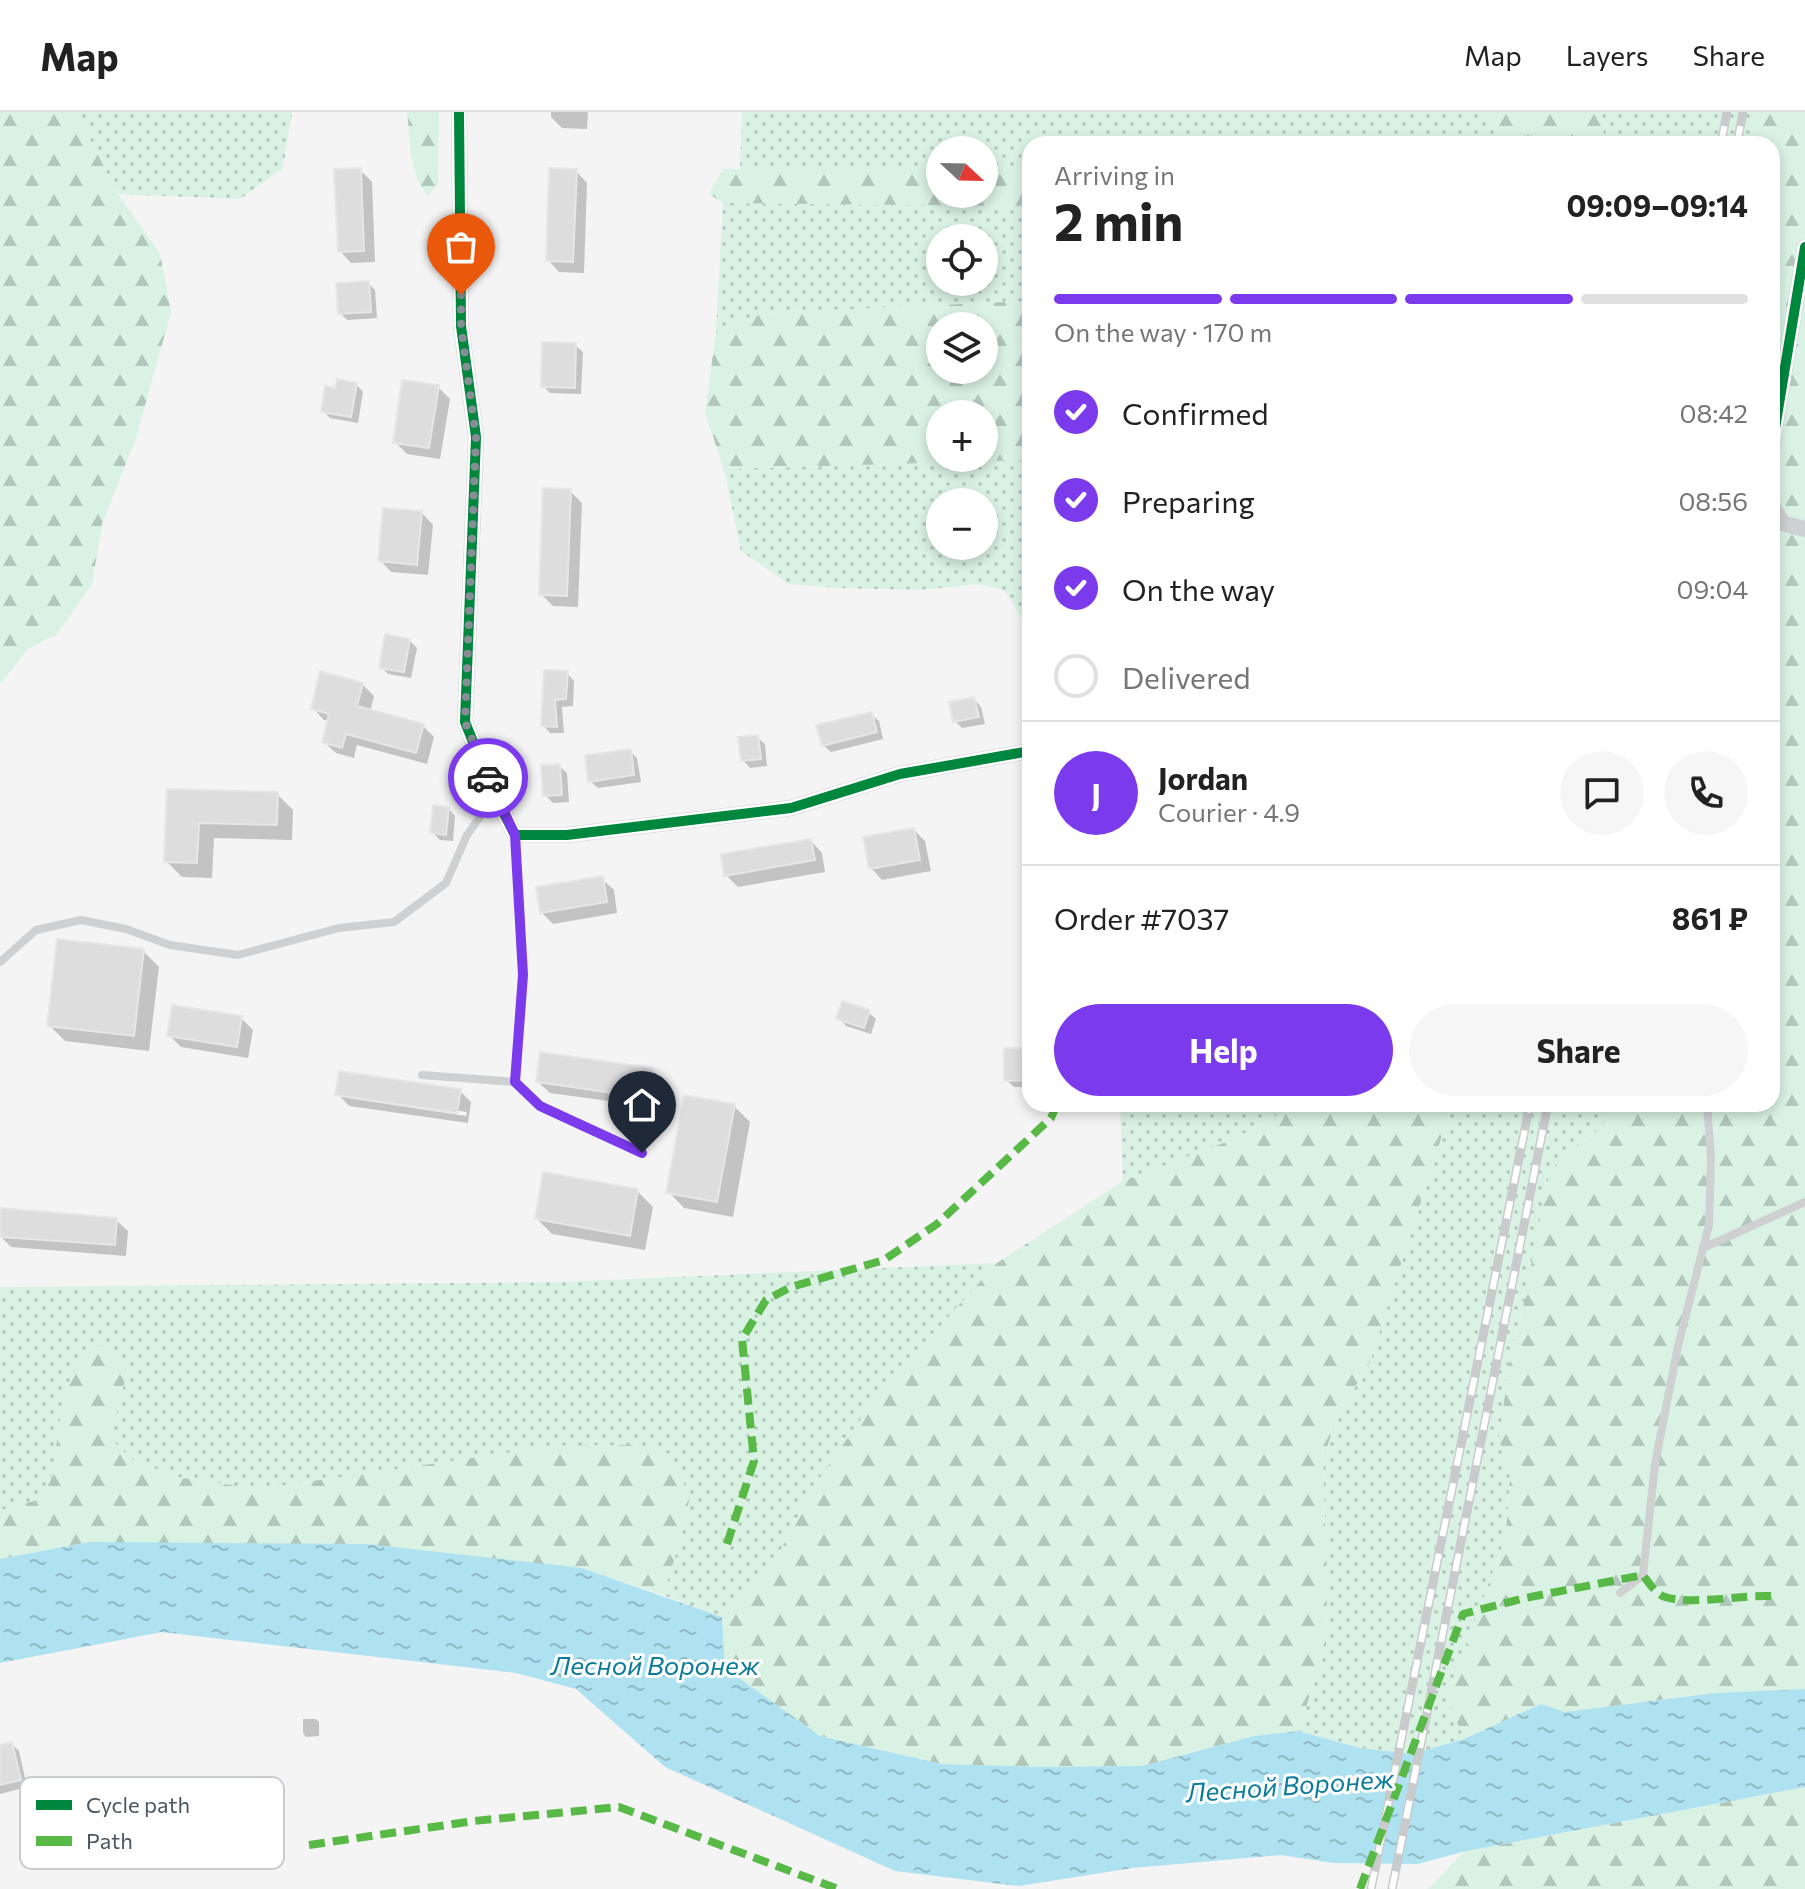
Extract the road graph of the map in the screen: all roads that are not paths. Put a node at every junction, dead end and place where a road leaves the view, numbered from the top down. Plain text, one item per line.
1 (459, 112) edge
2 (1805, 247) edge
3 (1780, 398) edge
4 (1780, 519) edge
5 (1805, 529) edge
6 (1022, 752) edge
7 (495, 796) junction
8 (515, 835) junction
9 (0, 962) edge
10 (422, 1075) dead end
11 (515, 1082) junction
12 (1708, 1112) edge
13 (642, 1153) dead end
14 (1805, 1202) edge
15 (1703, 1248) junction
16 (1620, 1593) dead end

1 - 7 street
2 - 3 street
4 - 5 street
6 - 8 street
7 - 8 street
7 - 9 lane
8 - 11 lane
10 - 11 lane
11 - 13 lane
12 - 15 lane
14 - 15 lane
15 - 16 lane

